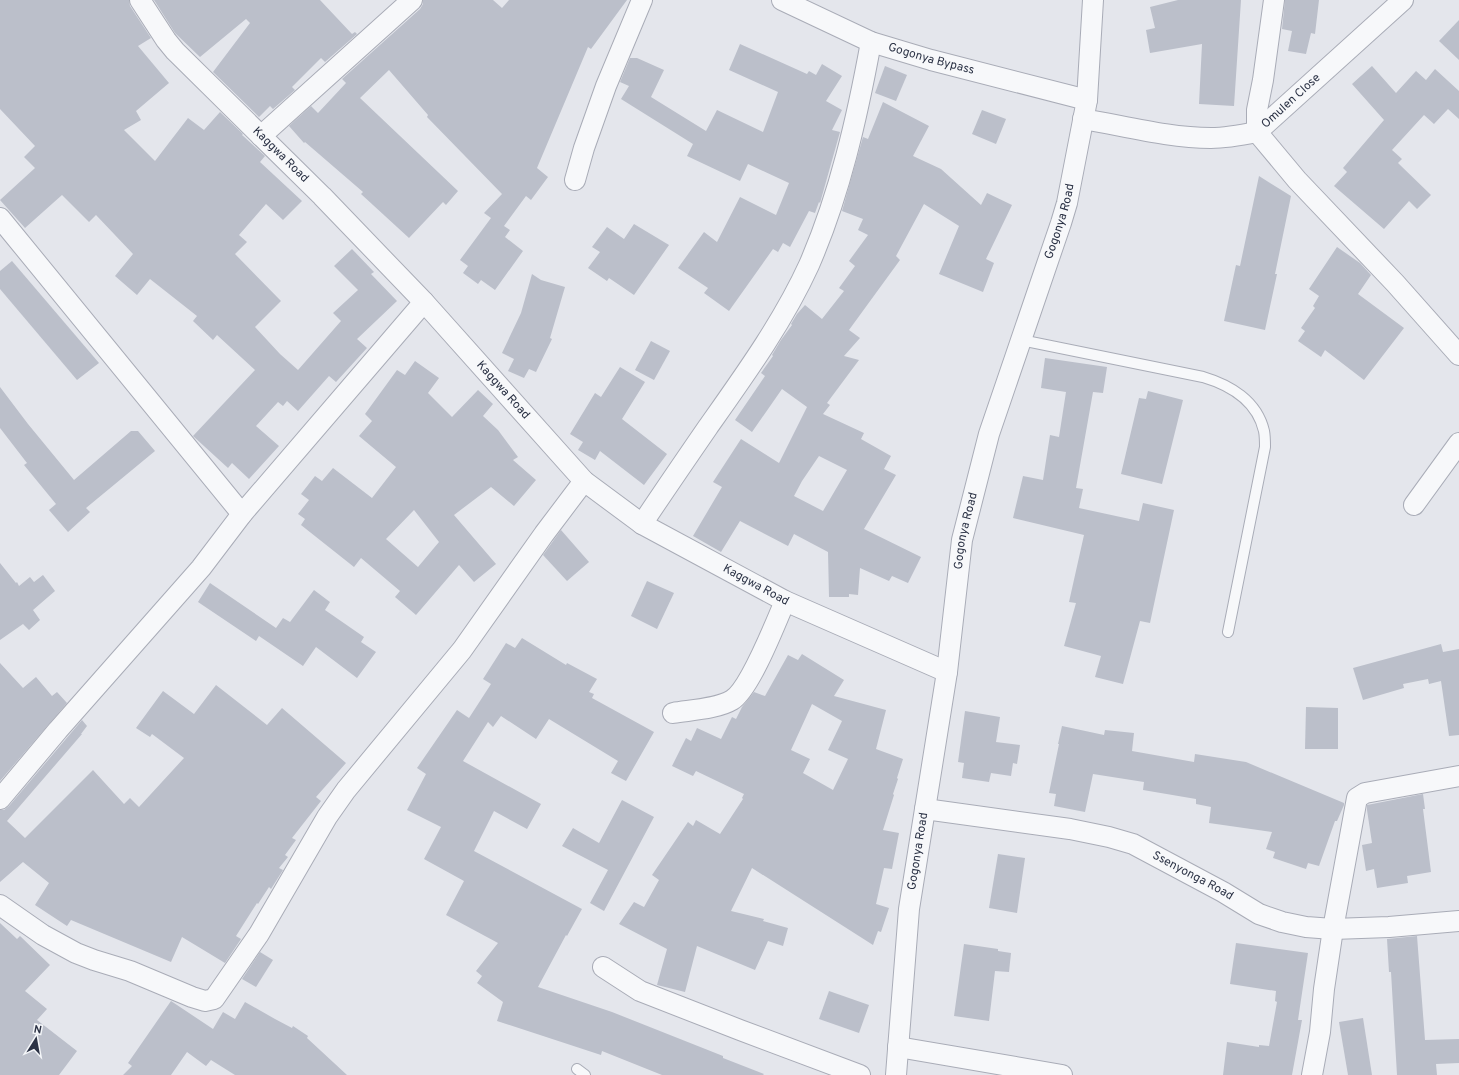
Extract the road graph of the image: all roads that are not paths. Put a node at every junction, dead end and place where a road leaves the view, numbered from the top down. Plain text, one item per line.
1 (140, 0) edge
2 (412, 0) edge
3 (642, 0) edge
4 (782, 0) edge
5 (1092, 0) edge
6 (1274, 0) edge
7 (1403, 0) edge
8 (871, 42) junction
9 (1085, 110) junction
10 (1257, 132) junction
11 (261, 136) junction
12 (575, 180) dead end
13 (0, 218) edge
14 (424, 302) junction
15 (1021, 340) junction
16 (1459, 355) edge
17 (1459, 443) edge
18 (584, 481) junction
19 (1414, 505) dead end
20 (242, 514) junction
21 (642, 524) junction
22 (785, 600) junction
23 (1228, 632) dead end
24 (947, 672) junction
25 (673, 713) dead end
26 (1459, 776) edge
27 (0, 799) edge
28 (925, 809) junction
29 (0, 905) edge
30 (1459, 921) edge
31 (1333, 929) junction
32 (603, 967) dead end
33 (898, 1047) junction
34 (860, 1075) edge
35 (896, 1075) edge
36 (1062, 1075) edge
37 (1312, 1075) edge

1 - 11 street, Kaggwa Road
2 - 11 street
3 - 12 street
4 - 8 street, Gogonya Bypass
5 - 9 street, Gogonya Road
6 - 10 street
7 - 10 street, Omulen Close
8 - 9 street, Gogonya Bypass
8 - 21 street
9 - 10 street, Omulen Close
9 - 15 street, Gogonya Road
10 - 16 street
11 - 14 street, Kaggwa Road
13 - 20 street
14 - 18 street, Kaggwa Road
14 - 20 street
15 - 23 lane
15 - 24 street, Gogonya Road
17 - 19 street
18 - 21 street, Kaggwa Road
18 - 29 street
20 - 27 street
21 - 22 street, Kaggwa Road
22 - 24 street, Kaggwa Road
22 - 25 street
24 - 28 street, Gogonya Road
26 - 31 street
28 - 31 street, Ssenyonga Road
28 - 33 street, Gogonya Road
30 - 31 street, Ssenyonga Road
31 - 37 street
32 - 34 street
33 - 35 street, Gogonya Road
33 - 36 street

